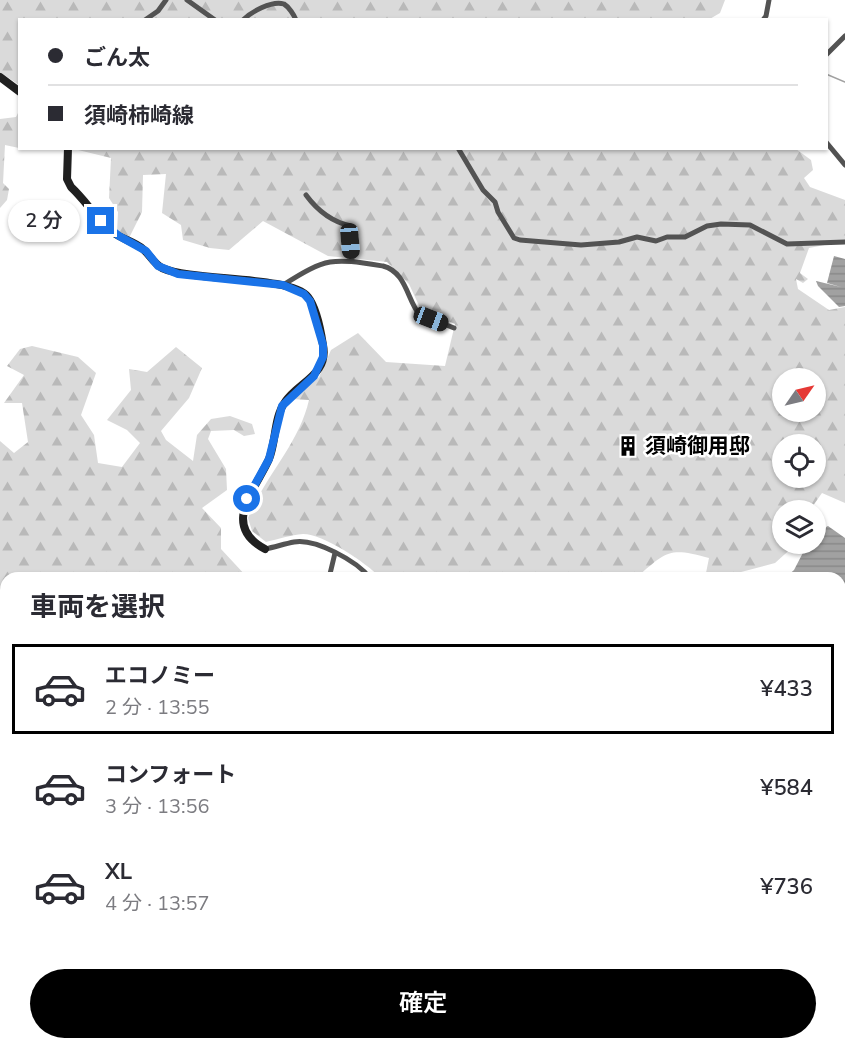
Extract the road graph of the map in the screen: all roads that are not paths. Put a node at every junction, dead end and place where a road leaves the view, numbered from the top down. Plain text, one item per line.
1 (166, 0) edge
2 (187, 0) edge
3 (769, 0) edge
4 (148, 18) edge
5 (212, 18) edge
6 (246, 18) edge
7 (295, 18) edge
8 (764, 18) edge
9 (845, 36) edge
10 (828, 53) edge
11 (0, 77) edge
12 (18, 90) edge
13 (828, 144) edge
14 (68, 150) edge
15 (459, 150) edge
16 (845, 165) edge
17 (306, 195) dead end
18 (845, 242) edge
19 (352, 259) junction
20 (283, 285) junction
21 (454, 328) dead end
22 (266, 549) joint
23 (335, 553) junction
24 (330, 572) edge
25 (364, 572) edge

1 - 4 street
2 - 5 street
3 - 8 street
6 - 7 street
9 - 10 street
11 - 12 main road
13 - 16 street
14 - 20 main road
15 - 18 street
17 - 19 street
19 - 20 street
19 - 21 street
20 - 22 main road
22 - 23 street
23 - 24 street
23 - 25 street

